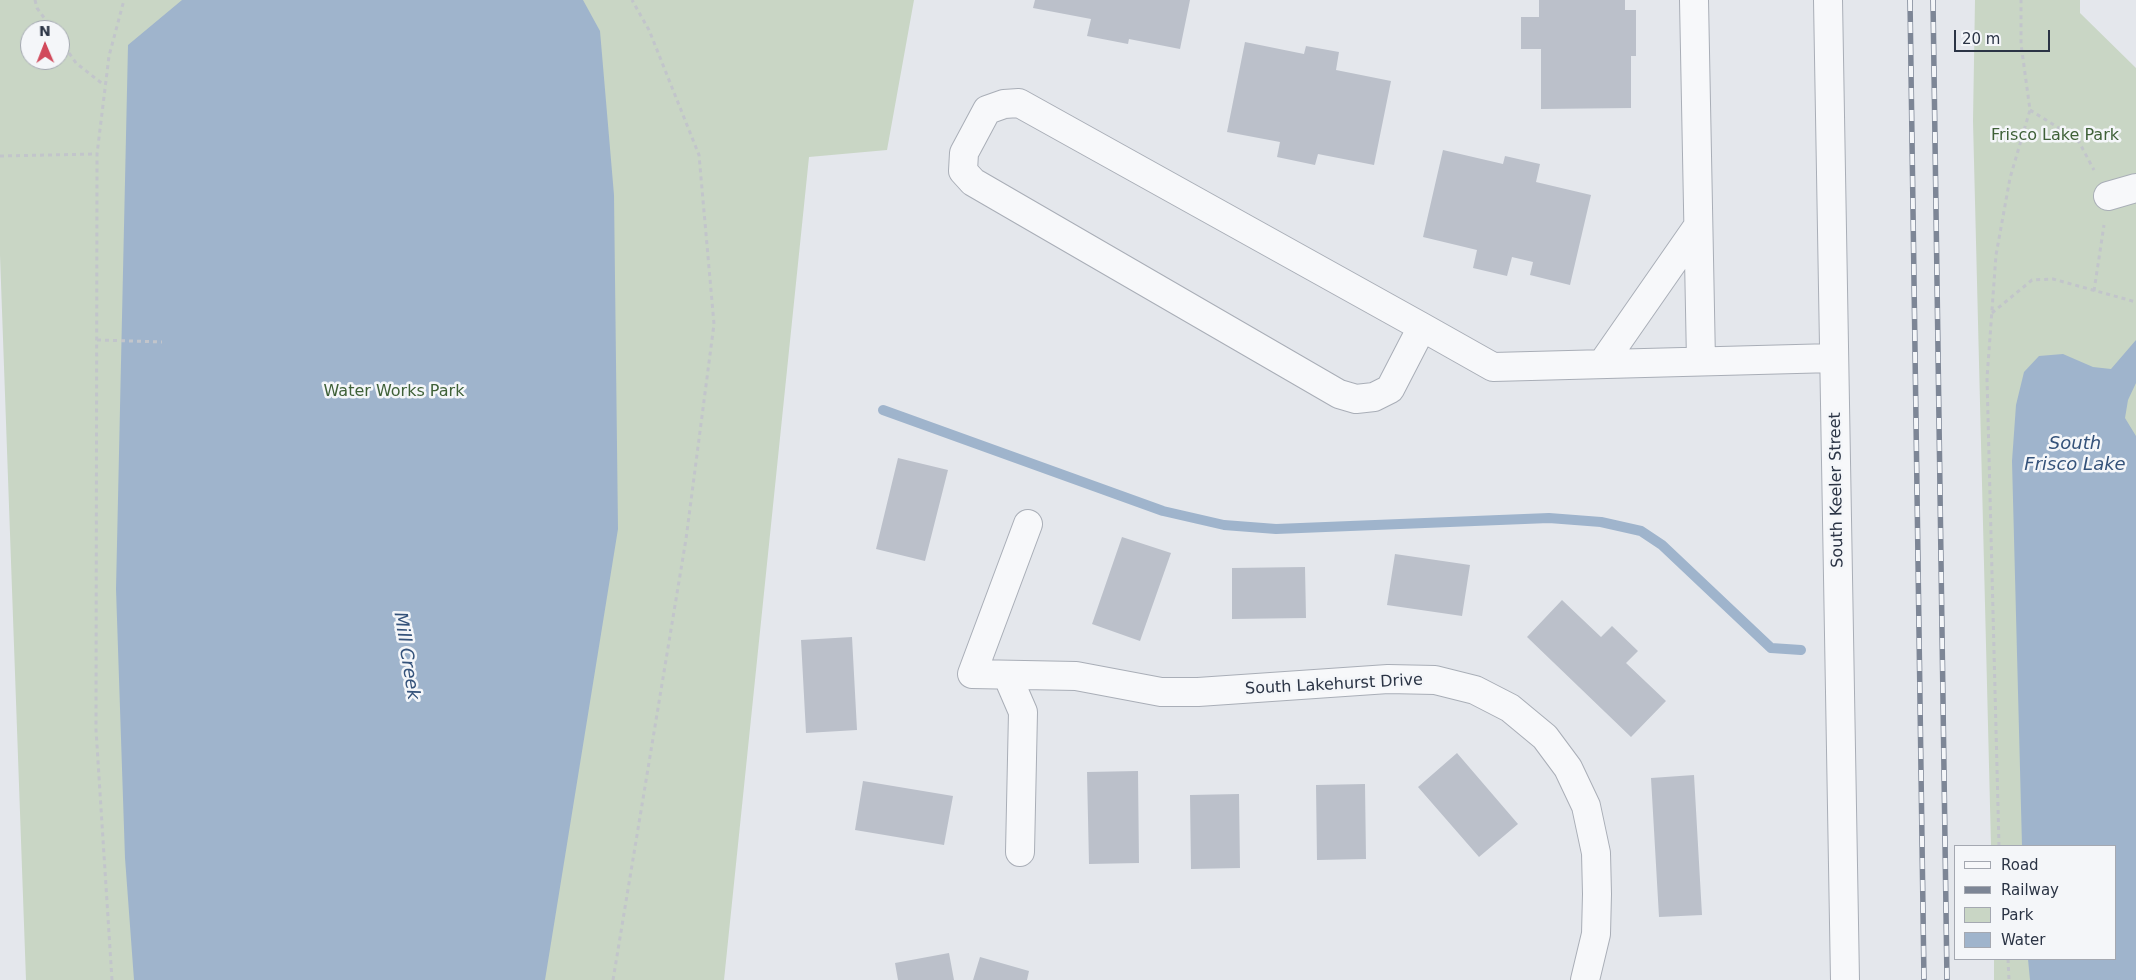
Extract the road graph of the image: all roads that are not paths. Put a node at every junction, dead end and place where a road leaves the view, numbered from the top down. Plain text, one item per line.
1 (1694, 0) edge
2 (1828, 0) edge
3 (2136, 188) edge
4 (2108, 196) road end
5 (1698, 226) junction
6 (1422, 327) junction
7 (1834, 358) junction
8 (1701, 362) junction
9 (1602, 364) junction
10 (1028, 524) dead end
11 (1007, 675) junction
12 (1020, 852) dead end
13 (1585, 980) edge
14 (1845, 980) edge

1 - 5 street
2 - 7 street, South Keeler Street
3 - 4 street
5 - 8 street
5 - 9 street
6 - 6 street
6 - 9 street
7 - 8 street
7 - 14 street, South Keeler Street
8 - 9 street
10 - 11 street, South Lakehurst Drive
11 - 12 street
11 - 13 street, South Lakehurst Drive

